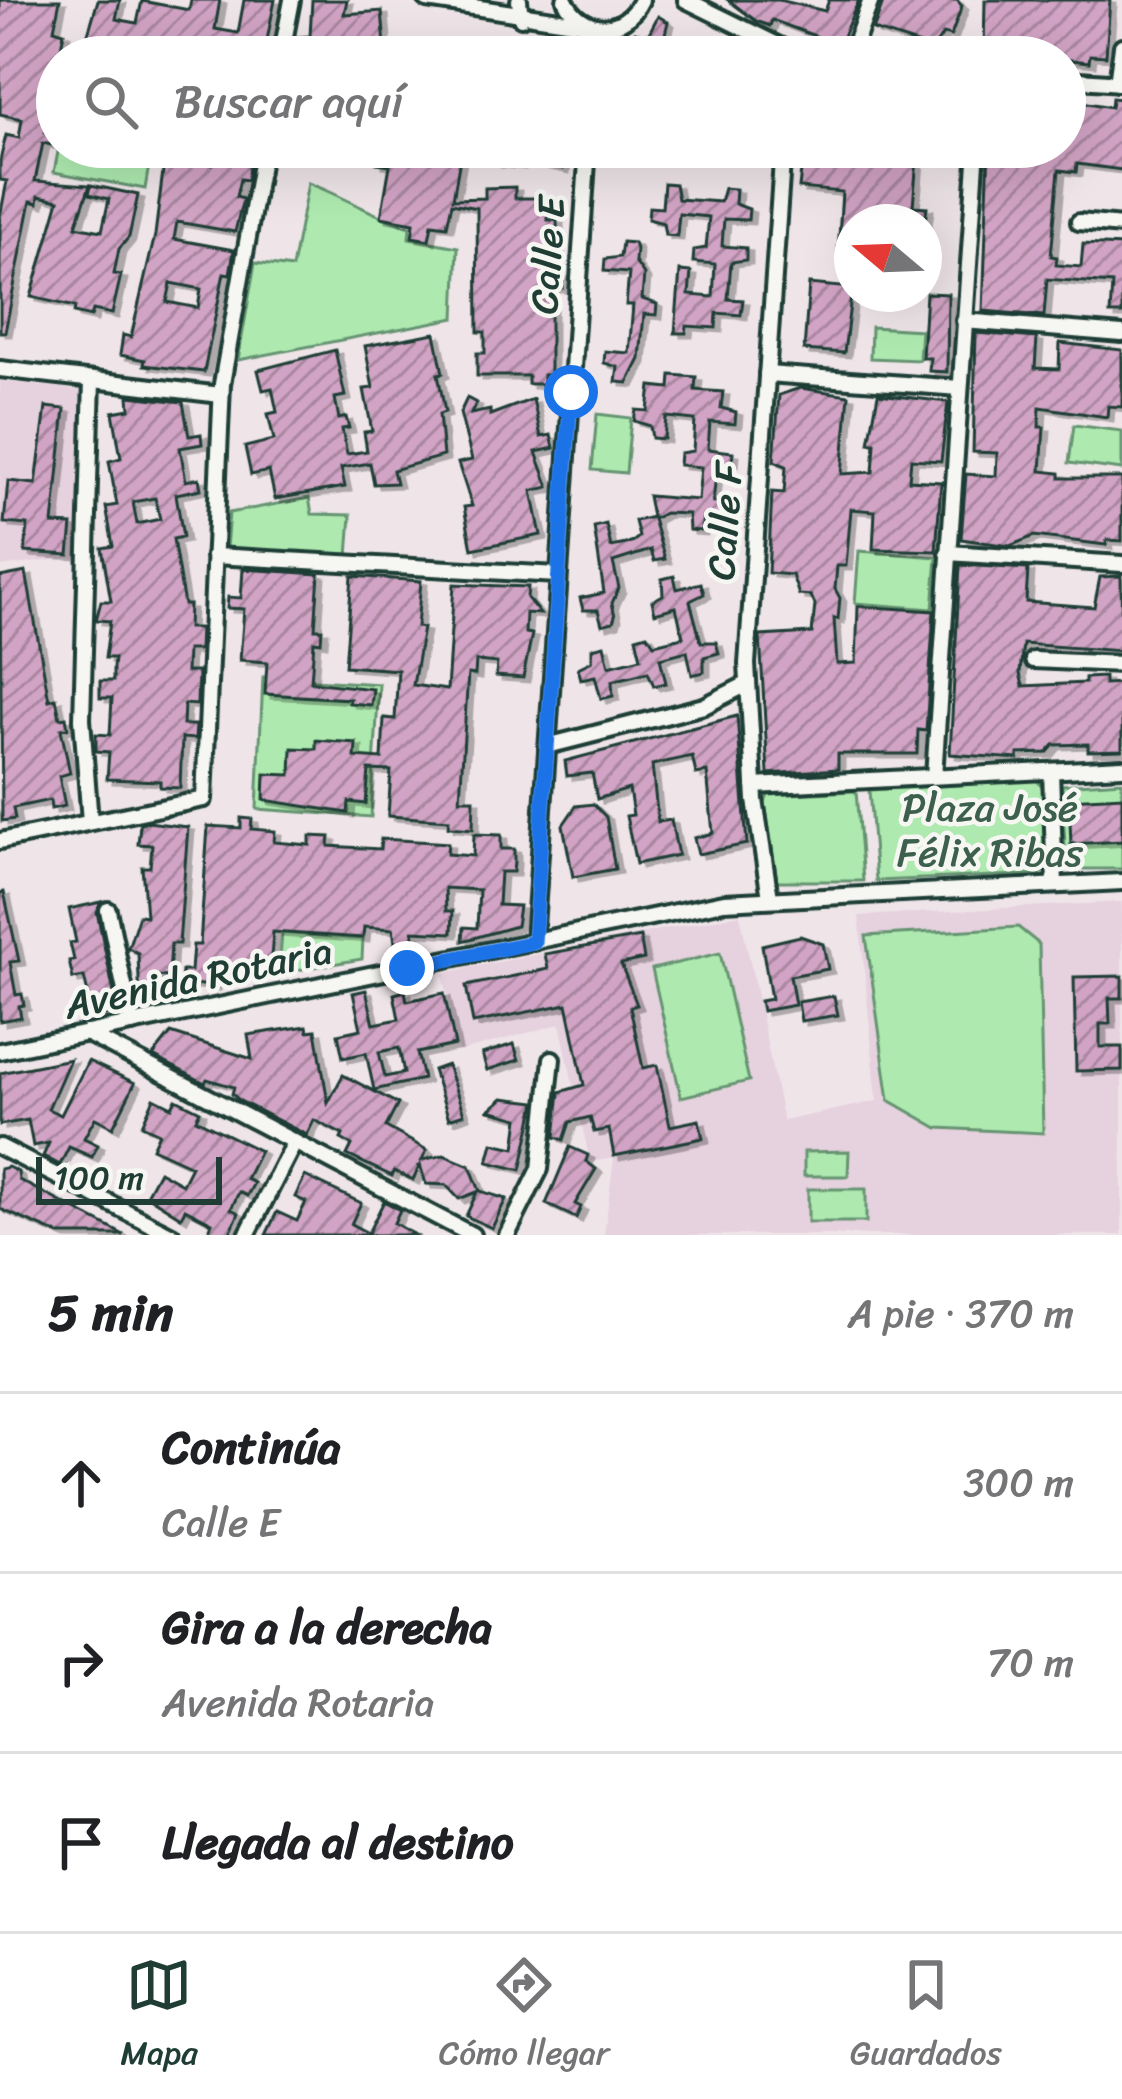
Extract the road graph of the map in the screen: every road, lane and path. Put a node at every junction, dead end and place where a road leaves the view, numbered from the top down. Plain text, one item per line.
1 (292, 0) edge
2 (427, 0) edge
3 (519, 0) edge
4 (565, 0) edge
5 (641, 0) edge
6 (686, 0) edge
7 (871, 0) edge
8 (521, 18) junction
9 (592, 26) junction
10 (285, 36) edge
11 (593, 36) edge
12 (755, 36) edge
13 (858, 36) edge
14 (1122, 46) edge
15 (1086, 81) edge
16 (1120, 83) edge
17 (260, 168) edge
18 (587, 168) edge
19 (782, 168) edge
20 (975, 168) edge
21 (1079, 222) dead end
22 (1122, 226) edge
23 (964, 321) junction
24 (1122, 334) edge
25 (0, 369) edge
26 (767, 374) junction
27 (92, 380) junction
28 (960, 388) junction
29 (221, 395) junction
30 (948, 553) junction
31 (214, 556) junction
32 (1122, 564) edge
33 (559, 575) junction
34 (1033, 660) dead end
35 (1122, 664) edge
36 (747, 684) junction
37 (547, 746) junction
38 (1122, 767) edge
39 (1051, 771) junction
40 (934, 776) junction
41 (754, 785) junction
42 (90, 822) junction
43 (0, 841) edge
44 (1122, 882) edge
45 (1055, 885) junction
46 (770, 898) junction
47 (109, 910) dead end
48 (534, 942) junction
49 (132, 1024) junction
50 (86, 1033) junction
51 (0, 1052) edge
52 (552, 1059) dead end
53 (294, 1143) junction
54 (0, 1147) edge
55 (172, 1235) edge
56 (247, 1235) edge
57 (472, 1235) edge
58 (507, 1235) edge

1 - 10 street
2 - 8 street
3 - 8 street
4 - 9 street
5 - 9 street
6 - 12 street
7 - 13 street
8 - 9 street
9 - 11 street
14 - 16 street
15 - 16 street
17 - 29 street
18 - 33 street, Calle E
19 - 26 street, Calle F
20 - 23 street
21 - 22 street
23 - 24 street
23 - 28 street
25 - 27 street
26 - 28 street
26 - 36 street, Calle F
27 - 29 street
27 - 42 street
28 - 30 street
29 - 31 street
30 - 32 street
30 - 40 street
31 - 33 street
31 - 42 street
33 - 37 street, Calle E
34 - 35 street
36 - 37 street
36 - 41 street, Calle F
37 - 48 street, Calle E
38 - 39 street
39 - 40 street
39 - 45 street
40 - 41 street
41 - 46 street, Calle F
42 - 43 street
44 - 45 street, Avenida Rotaria
45 - 46 street, Avenida Rotaria
46 - 48 street, Avenida Rotaria
47 - 49 street
48 - 49 street, Avenida Rotaria
49 - 50 street, Avenida Rotaria
50 - 51 street, Avenida Rotaria
50 - 53 street
52 - 58 street
53 - 56 street
53 - 57 street
54 - 55 street

